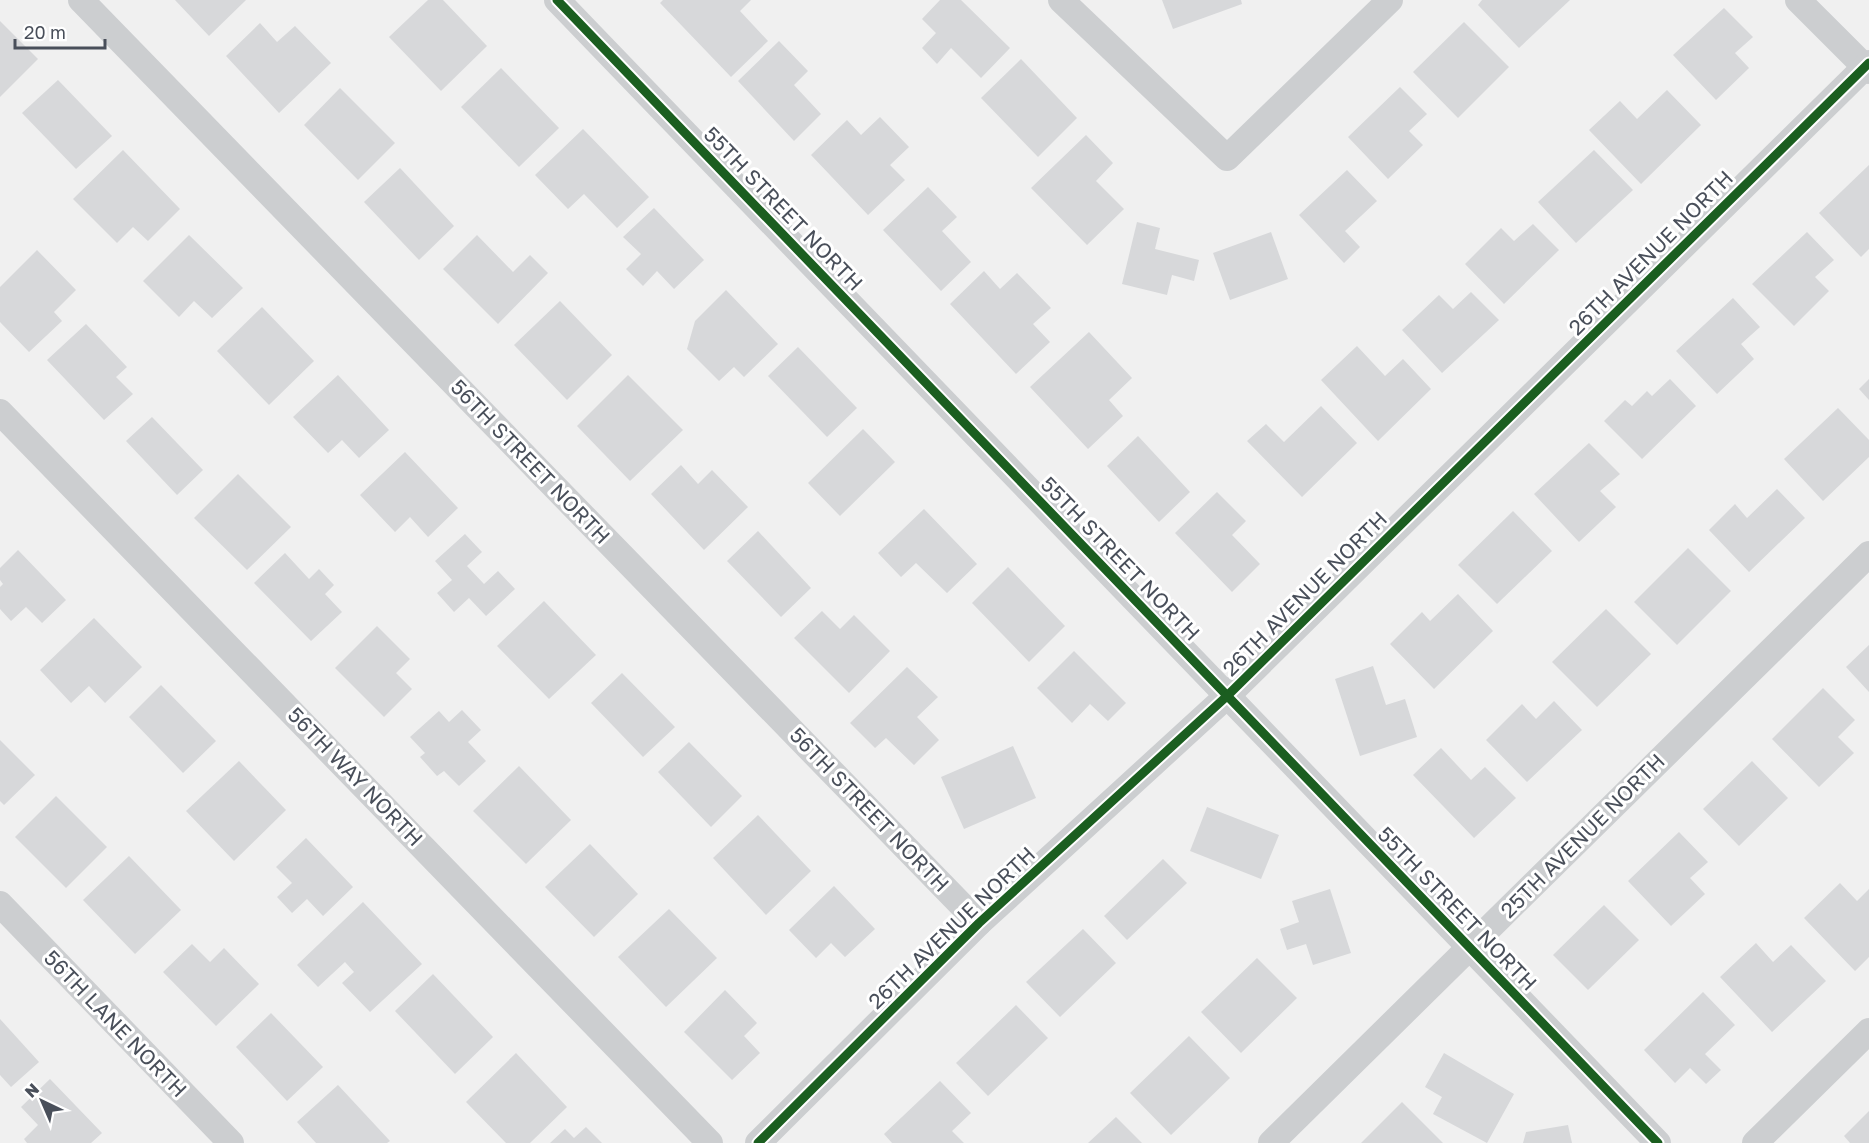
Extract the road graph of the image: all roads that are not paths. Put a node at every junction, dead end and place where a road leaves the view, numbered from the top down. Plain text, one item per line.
1 (81, 0) edge
2 (557, 0) edge
3 (1061, 0) edge
4 (1390, 0) edge
5 (1798, 0) edge
6 (1868, 67) edge
7 (0, 412) edge
8 (1869, 554) edge
9 (1227, 696) junction
10 (0, 904) edge
11 (979, 923) junction
12 (1469, 947) junction
13 (1869, 1031) edge
14 (231, 1143) edge
15 (710, 1143) edge
16 (758, 1143) edge
17 (1271, 1143) edge
18 (1658, 1143) edge
19 (1755, 1143) edge

1 - 11 street, 56TH STREET NORTH
2 - 9 street, 55TH STREET NORTH
3 - 4 street
5 - 6 street
6 - 9 street, 26TH AVENUE NORTH
7 - 15 street, 56TH WAY NORTH
8 - 12 street, 25TH AVENUE NORTH
9 - 11 street, 26TH AVENUE NORTH
9 - 12 street, 55TH STREET NORTH
10 - 14 street, 56TH LANE NORTH
11 - 16 street, 26TH AVENUE NORTH
12 - 17 street, 25TH AVENUE NORTH
12 - 18 street, 55TH STREET NORTH
13 - 19 street

